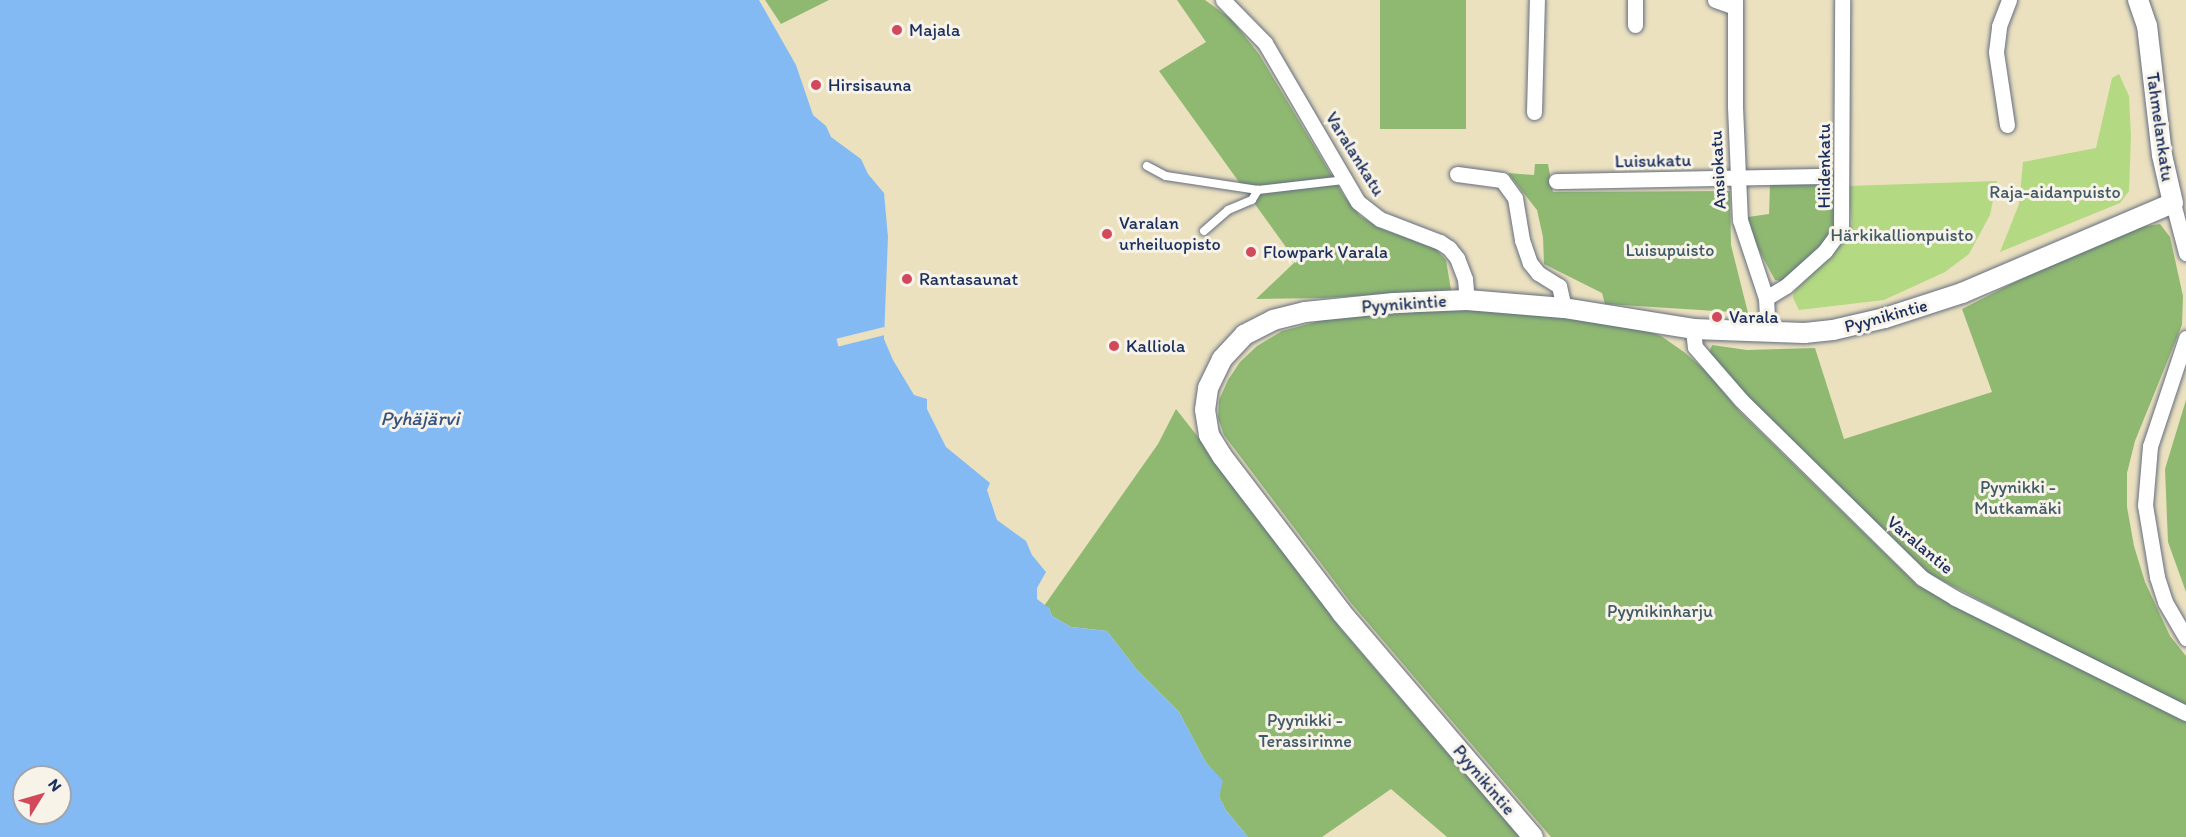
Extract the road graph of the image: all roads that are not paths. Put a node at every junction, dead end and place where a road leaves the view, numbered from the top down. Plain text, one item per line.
1 (1223, 0) edge
2 (1538, 0) edge
3 (1635, 0) edge
4 (1715, 0) edge
5 (1842, 0) edge
6 (2009, 0) edge
7 (2138, 0) edge
8 (1735, 3) edge
9 (1635, 25) dead end
10 (1534, 112) dead end
11 (2007, 125) dead end
12 (1147, 166) dead end
13 (1457, 174) dead end
14 (1823, 176) dead end
15 (1345, 180) junction
16 (1737, 180) junction
17 (1556, 181) dead end
18 (1258, 190) junction
19 (2172, 203) junction
20 (1204, 231) dead end
21 (2186, 254) edge
22 (1766, 298) junction
23 (1467, 300) junction
24 (1564, 308) junction
25 (1693, 330) junction
26 (1768, 333) junction
27 (2186, 338) edge
28 (2186, 638) edge
29 (2186, 713) edge
30 (1533, 837) edge

1 - 15 street, Varalankatu
2 - 10 street
3 - 9 street
4 - 8 street
5 - 22 street, Hiidenkatu
6 - 11 street
7 - 19 street, Tahmelankatu
8 - 16 street, Ansiokatu
12 - 18 lane
13 - 24 street
14 - 16 street, Luisukatu
15 - 18 lane
15 - 23 street, Varalankatu
16 - 17 street, Luisukatu
16 - 22 street, Ansiokatu
18 - 20 lane
19 - 21 street, Tahmelankatu
19 - 26 street, Pyynikintie
22 - 26 street, Ansiokatu
23 - 24 street, Pyynikintie
23 - 30 street, Pyynikintie
24 - 25 street, Pyynikintie
25 - 26 street, Pyynikintie
25 - 29 street, Varalantie
27 - 28 street

